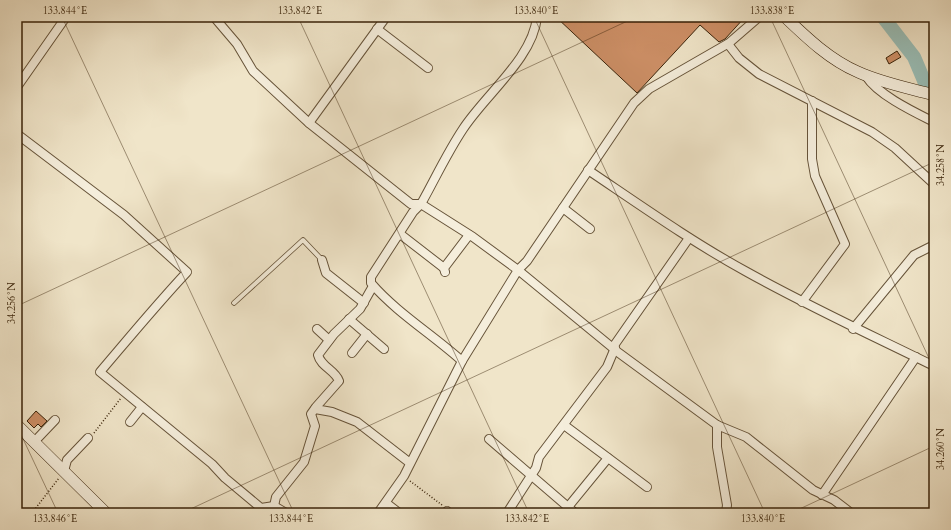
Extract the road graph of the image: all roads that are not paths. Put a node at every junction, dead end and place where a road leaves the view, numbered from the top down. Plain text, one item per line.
1 (66, 17) edge
2 (214, 17) edge
3 (386, 17) edge
4 (537, 17) edge
5 (759, 17) edge
6 (785, 17) edge
7 (377, 29) junction
8 (728, 44) junction
9 (428, 68) dead end
10 (866, 75) junction
11 (17, 87) edge
12 (934, 96) edge
13 (812, 101) junction
14 (934, 122) edge
15 (308, 123) junction
16 (17, 134) edge
17 (588, 170) junction
18 (934, 184) edge
19 (421, 204) junction
20 (563, 208) junction
21 (590, 229) dead end
22 (400, 234) junction
23 (469, 235) junction
24 (689, 238) junction
25 (934, 245) edge
26 (322, 260) joint
27 (518, 270) junction
28 (373, 286) junction
29 (802, 302) junction
30 (234, 303) dead end
31 (364, 303) junction
32 (350, 319) junction
33 (853, 328) junction
34 (317, 329) dead end
35 (367, 334) junction
36 (329, 340) junction
37 (614, 348) junction
38 (384, 349) dead end
39 (352, 353) dead end
40 (916, 357) junction
41 (462, 360) junction
42 (934, 366) edge
43 (142, 407) junction
44 (314, 408) junction
45 (55, 420) dead end
46 (130, 422) dead end
47 (17, 425) edge
48 (564, 425) junction
49 (717, 425) junction
50 (88, 438) road end
51 (489, 439) dead end
52 (34, 442) junction
53 (608, 458) junction
54 (410, 463) junction
55 (64, 471) junction
56 (532, 474) junction
57 (648, 487) dead end
58 (822, 495) junction
59 (386, 503) junction
60 (274, 506) junction
61 (568, 507) junction
62 (260, 511) edge
63 (106, 513) edge
64 (286, 513) edge
65 (378, 513) edge
66 (398, 513) edge
67 (507, 513) edge
68 (576, 513) edge
69 (726, 513) edge
70 (851, 513) edge

1 - 11 street
2 - 15 street
3 - 7 street
4 - 19 street
5 - 8 street
6 - 10 main road
7 - 9 street
7 - 15 street
8 - 13 street
8 - 17 street
10 - 12 main road
10 - 14 street
13 - 18 street
13 - 29 street
15 - 19 street
16 - 43 street
17 - 20 street
17 - 24 street
19 - 22 street
19 - 23 street
20 - 21 street
20 - 27 street
22 - 23 street
22 - 28 street
23 - 27 street
24 - 29 street
24 - 37 street
25 - 33 street
26 - 30 lane
26 - 31 street
27 - 37 street
27 - 41 street
28 - 31 street
28 - 41 street
29 - 33 street
31 - 32 street
32 - 35 street
32 - 36 street
33 - 40 street
34 - 36 street
35 - 38 street
35 - 39 street
36 - 44 street
37 - 48 street
37 - 49 street
40 - 42 street
40 - 58 street
41 - 54 street
43 - 46 street
43 - 62 street
44 - 54 street
44 - 60 street
45 - 52 street
47 - 52 main road
48 - 53 street
48 - 56 street
49 - 58 street
49 - 69 street
50 - 55 street
51 - 56 street
52 - 55 main road
53 - 57 street
53 - 61 street
54 - 59 street
55 - 63 main road
56 - 61 street
56 - 67 street
58 - 70 street
59 - 65 street
59 - 66 street
60 - 62 street
60 - 64 street
61 - 68 street

